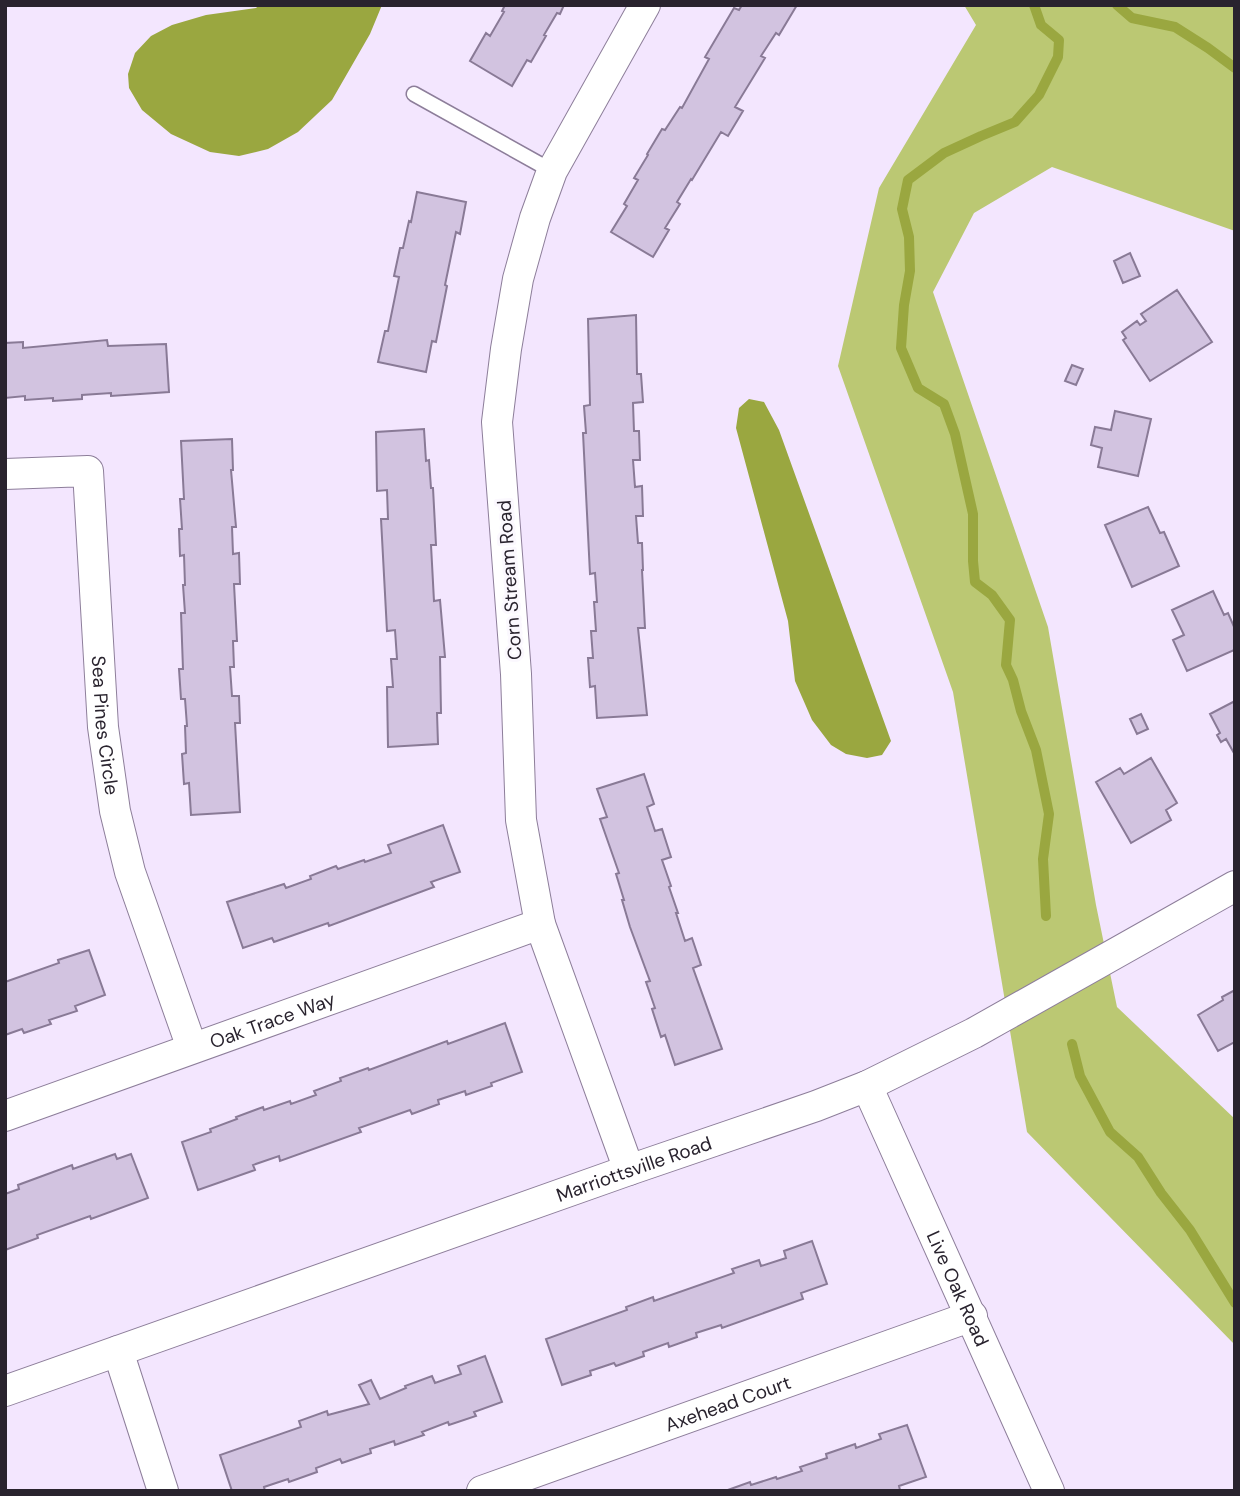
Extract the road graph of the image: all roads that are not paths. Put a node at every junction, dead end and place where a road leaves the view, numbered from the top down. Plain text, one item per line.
1 (645, 5) edge
2 (414, 94) dead end
3 (552, 171) junction
4 (5, 474) edge
5 (1235, 886) edge
6 (540, 924) junction
7 (192, 1048) junction
8 (867, 1086) junction
9 (5, 1116) edge
10 (629, 1170) junction
11 (972, 1316) junction
12 (118, 1350) junction
13 (5, 1391) edge
14 (163, 1491) edge
15 (482, 1491) edge
16 (1049, 1491) edge

1 - 3 street, Corn Stream Road
2 - 3 lane
3 - 6 street, Corn Stream Road
4 - 7 street, Sea Pines Circle
5 - 8 street, Marriottsville Road
6 - 7 street, Oak Trace Way
6 - 10 street, Corn Stream Road
7 - 9 street, Oak Trace Way
8 - 10 street, Marriottsville Road
8 - 11 street, Live Oak Road
10 - 12 street, Marriottsville Road
11 - 15 street, Axehead Court
11 - 16 street, Live Oak Road
12 - 13 street, Marriottsville Road
12 - 14 street

